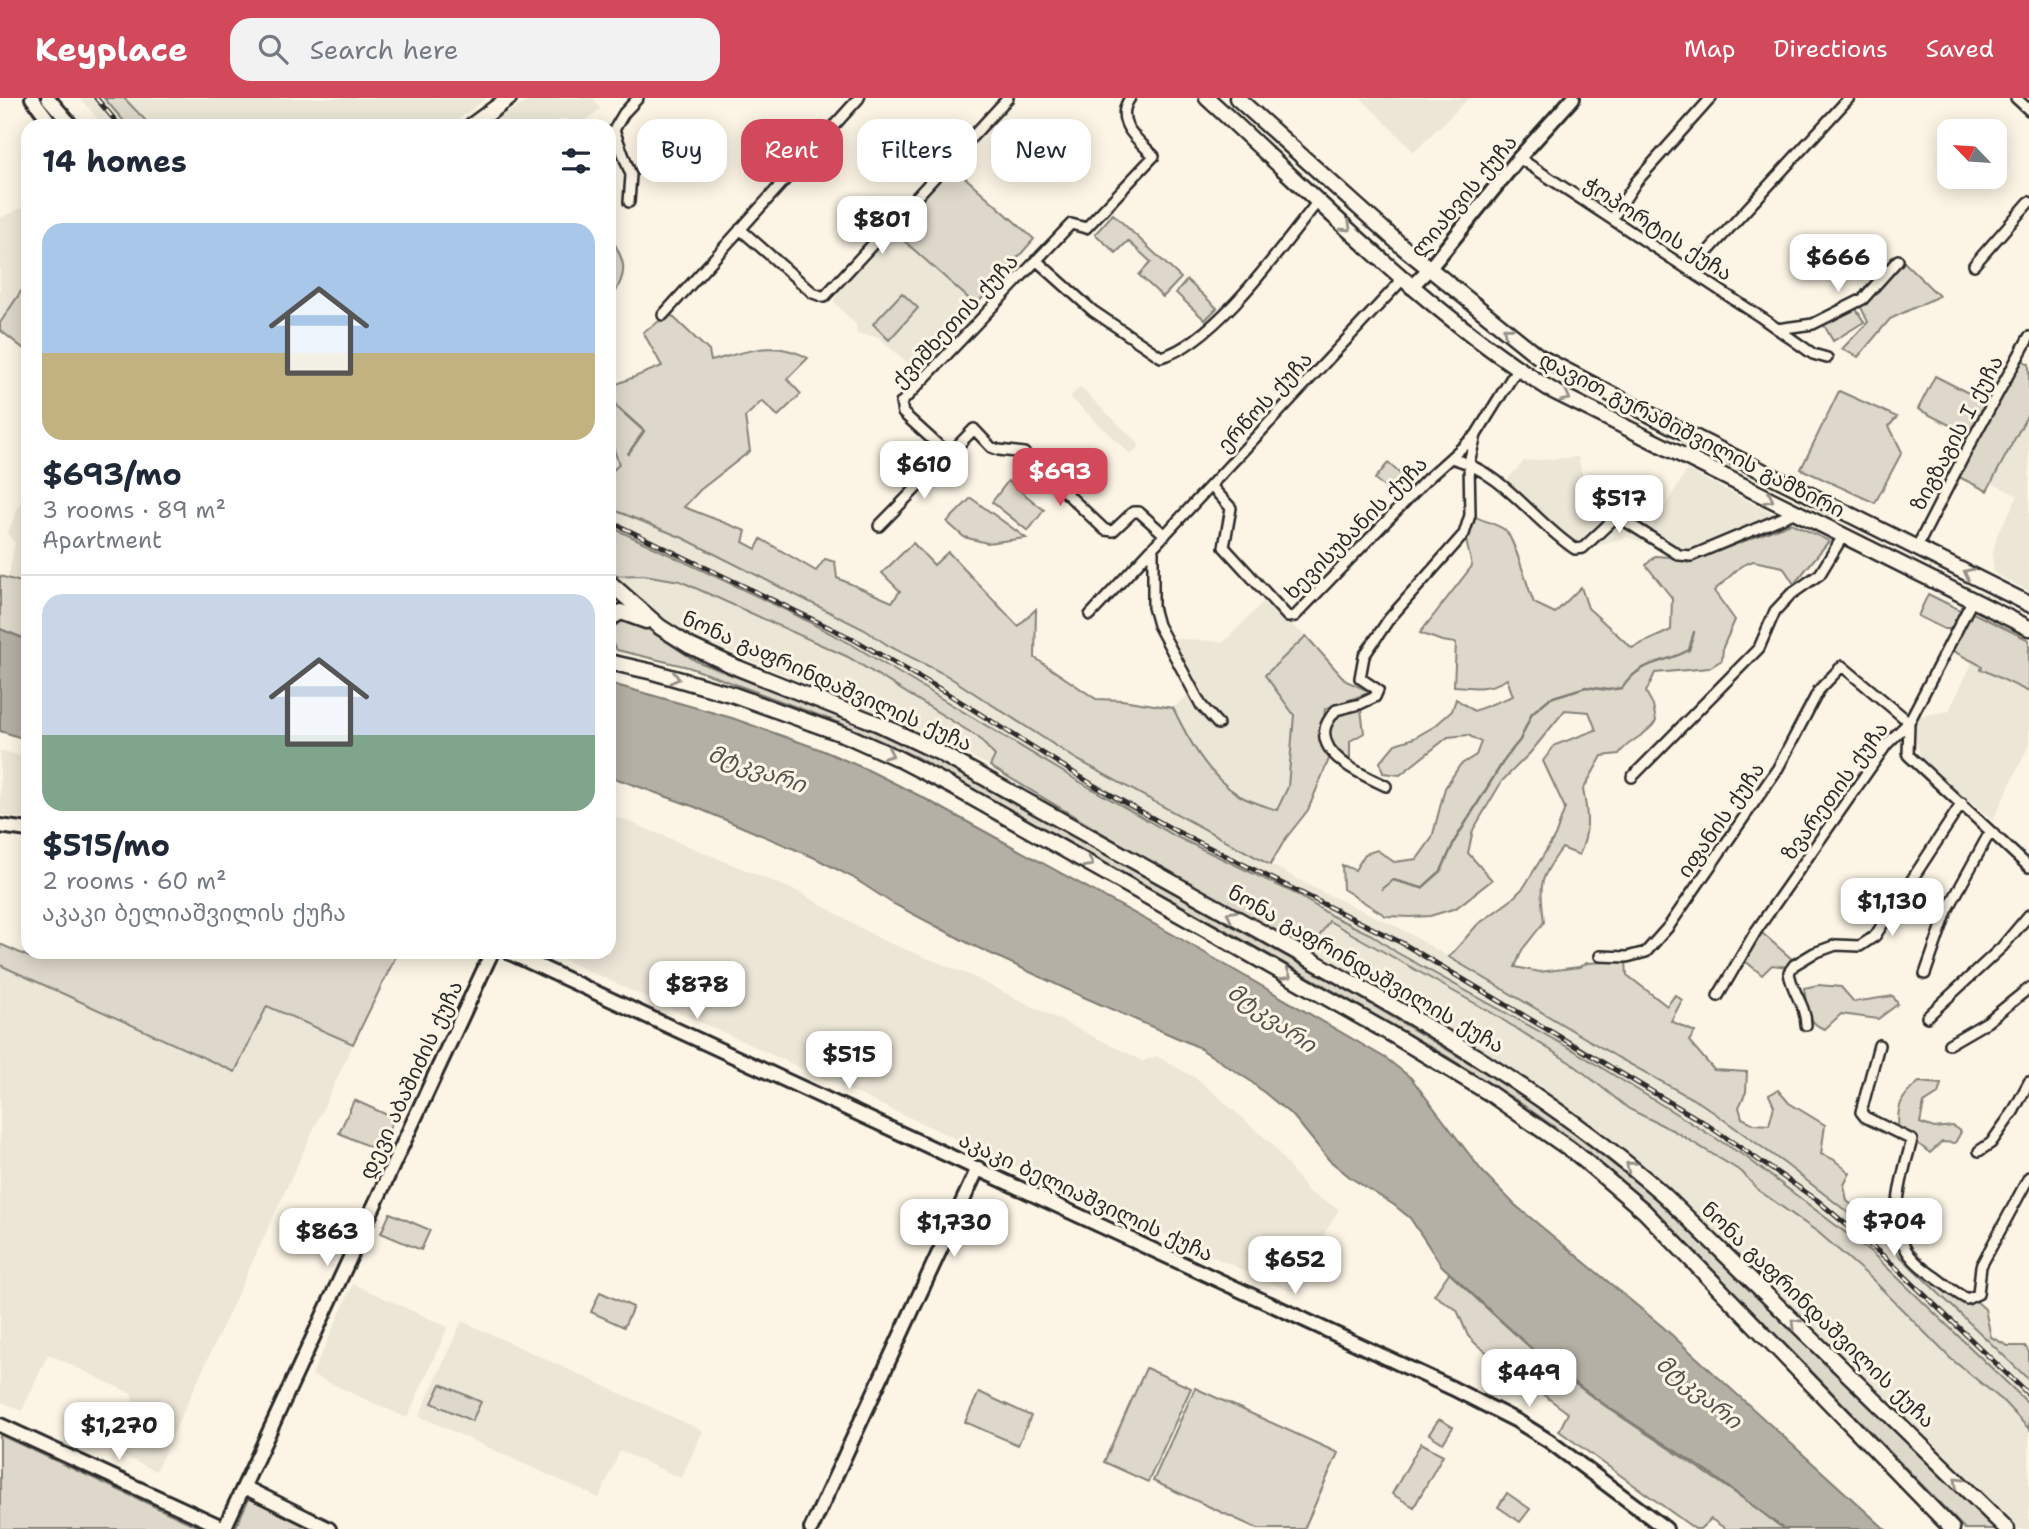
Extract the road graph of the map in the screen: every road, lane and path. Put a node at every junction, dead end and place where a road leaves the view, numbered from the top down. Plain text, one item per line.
1 (32, 98) edge
2 (48, 98) edge
3 (509, 98) edge
4 (638, 98) edge
5 (859, 98) edge
6 (1008, 98) edge
7 (1130, 98) edge
8 (1207, 98) edge
9 (1237, 98) edge
10 (1573, 98) edge
11 (1711, 98) edge
12 (1849, 98) edge
13 (2016, 98) edge
14 (2029, 110) edge
15 (48, 119) edge
16 (66, 119) edge
17 (480, 119) edge
18 (616, 127) edge
19 (616, 135) edge
20 (1519, 159) junction
21 (1319, 200) junction
22 (629, 202) dead end
23 (2029, 202) edge
24 (1612, 219) junction
25 (740, 229) junction
26 (1036, 260) junction
27 (1898, 260) dead end
28 (1974, 265) dead end
29 (1429, 269) junction
30 (1690, 271) junction
31 (1407, 283) junction
32 (663, 315) dead end
33 (1777, 329) junction
34 (2029, 337) edge
35 (1826, 358) dead end
36 (1517, 369) junction
37 (1476, 435) junction
38 (948, 454) junction
39 (1451, 458) junction
40 (1469, 462) junction
41 (1211, 486) junction
42 (1796, 512) junction
43 (878, 526) dead end
44 (1165, 535) junction
45 (1843, 536) junction
46 (1917, 547) junction
47 (1153, 548) junction
48 (1906, 569) junction
49 (616, 588) edge
50 (1972, 601) junction
51 (2029, 604) edge
52 (616, 615) edge
53 (1090, 615) dead end
54 (660, 627) junction
55 (2029, 628) edge
56 (616, 655) edge
57 (616, 663) edge
58 (633, 667) junction
59 (1909, 722) junction
60 (1219, 724) dead end
61 (1632, 777) dead end
62 (1386, 786) dead end
63 (1962, 803) junction
64 (0, 826) edge
65 (21, 829) edge
66 (1990, 832) junction
67 (2029, 867) edge
68 (2029, 915) edge
69 (1600, 956) dead end
70 (489, 959) edge
71 (523, 959) edge
72 (1925, 974) dead end
73 (2029, 988) edge
74 (1718, 996) dead end
75 (1927, 1017) dead end
76 (1806, 1025) dead end
77 (1949, 1044) dead end
78 (1879, 1045) dead end
79 (2029, 1082) edge
80 (1979, 1151) dead end
81 (978, 1168) junction
82 (2029, 1177) edge
83 (0, 1426) edge
84 (244, 1487) junction
85 (224, 1529) edge
86 (330, 1529) edge
87 (811, 1529) edge
88 (1667, 1529) edge
89 (1952, 1529) edge
90 (2007, 1529) edge

1 - 15 main road
2 - 16 main road
3 - 17 main road
4 - 18 street
5 - 25 street
6 - 25 street
7 - 26 street, ქვიშხეთის ქუჩა
8 - 21 main road, დავით გურამიშვილის გამზირი
9 - 29 main road, დავით გურამიშვილის გამზირი
10 - 20 main road, ლიახვის ქუჩა
11 - 24 street
12 - 30 street
13 - 14 street
19 - 22 street
20 - 24 street, ჭოპორტის ქუჩა
20 - 29 main road, ლიახვის ქუჩა
21 - 26 street, ქვიშხეთის ქუჩა
21 -> 31 main road, დავით გურამიშვილის გამზირი
23 - 28 street
24 - 30 street, ჭოპორტის ქუჩა
25 - 32 street
26 - 38 street, ქვიშხეთის ქუჩა
27 - 33 street
29 - 31 main road, ლიახვის ქუჩა
46 -> 29 main road, დავით გურამიშვილის გამზირი
30 - 33 street, ჭოპორტის ქუჩა
31 - 36 main road, დავით გურამიშვილის გამზირი
31 - 41 street, ერწოს ქუჩა
33 - 35 street, ჭოპორტის ქუჩა
34 - 46 street, ზიგზაგის I ქუჩა
36 - 37 street, ხევისუბანის ქუჩა
36 -> 42 main road, დავით გურამიშვილის გამზირი
37 - 39 street, ხევისუბანის ქუჩა
37 - 40 street, ხევისუბანის ქუჩა
38 - 43 street
38 - 44 street
39 - 40 street
39 - 41 street, ხევისუბანის ქუჩა
40 - 42 street
40 - 62 street, ხევისუბანის ქუჩა
41 - 44 street, ერწოს ქუჩა
42 - 45 main road, დავით გურამიშვილის გამზირი
44 - 47 street, ერწოს ქუჩა
45 - 48 main road, დავით გურამიშვილის გამზირი
45 - 61 street
46 - 48 main road
51 -> 46 main road, დავით გურამიშვილის გამზირი
47 - 53 street, ერწოს ქუჩა
47 - 60 street
48 - 50 main road, დავით გურამიშვილის გამზირი
49 - 54 main road, ნონა გაფრინდაშვილის ქუჩა
50 - 55 main road, დავით გურამიშვილის გამზირი
50 - 59 street, ზვარეთის ქუჩა
52 - 54 main road
90 -> 54 main road, ნონა გაფრინდაშვილის ქუჩა
56 - 58 main road
57 - 58 main road, ნონა გაფრინდაშვილის ქუჩა
58 -> 89 main road, ნონა გაფრინდაშვილის ქუჩა
59 - 63 street
59 - 69 street, იფანის ქუჩა
59 - 74 street, ზვარეთის ქუჩა
63 - 66 street
63 - 76 street
64 - 65 main road
66 - 67 street
66 - 72 street
68 - 75 street
70 - 84 main road, დევი აბაშიძის ქუჩა
71 - 81 main road, აკაკი ბელიაშვილის ქუჩა
73 - 77 street
78 - 82 street
79 - 80 street
81 - 87 main road
81 - 88 main road, აკაკი ბელიაშვილის ქუჩა
83 - 85 main road
84 - 85 main road, დევი აბაშიძის ქუჩა
84 - 86 main road

